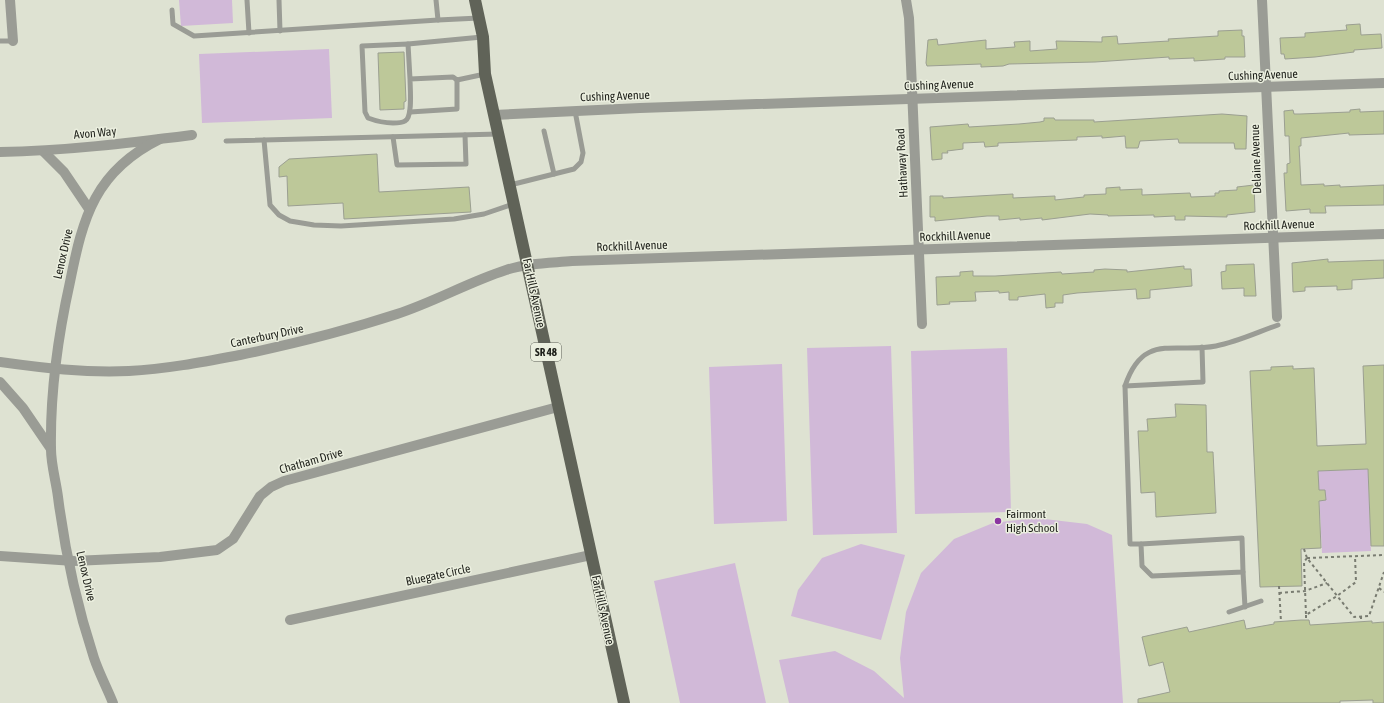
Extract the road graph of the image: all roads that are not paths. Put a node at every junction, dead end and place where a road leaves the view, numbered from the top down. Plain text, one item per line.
1 (10, 0) edge
2 (247, 0) edge
3 (279, 0) edge
4 (436, 0) edge
5 (475, 0) edge
6 (906, 0) edge
7 (1262, 0) edge
8 (172, 10) dead end
9 (479, 18) junction
10 (438, 20) junction
11 (280, 31) junction
12 (249, 33) junction
13 (483, 37) junction
14 (0, 41) edge
15 (13, 41) joint
16 (408, 44) junction
17 (485, 74) junction
18 (410, 79) junction
19 (457, 80) junction
20 (1384, 83) edge
21 (1266, 88) junction
22 (912, 99) junction
23 (575, 110) junction
24 (410, 112) junction
25 (494, 115) junction
26 (544, 131) dead end
27 (499, 134) junction
28 (192, 135) dead end
29 (465, 135) junction
30 (393, 137) junction
31 (160, 139) junction
32 (264, 140) junction
33 (226, 141) dead end
34 (43, 151) junction
35 (0, 152) edge
36 (554, 174) junction
37 (510, 185) junction
38 (514, 203) junction
39 (89, 209) junction
40 (1384, 234) edge
41 (1272, 238) junction
42 (918, 250) junction
43 (528, 265) junction
44 (1277, 321) joint
45 (922, 324) dead end
46 (1202, 347) junction
47 (0, 362) edge
48 (55, 370) junction
49 (0, 382) edge
50 (1125, 386) junction
51 (558, 407) junction
52 (51, 450) junction
53 (1141, 544) junction
54 (591, 555) junction
55 (0, 556) edge
56 (68, 559) junction
57 (1243, 572) junction
58 (1261, 601) dead end
59 (1244, 606) junction
60 (1229, 612) dead end
61 (290, 620) dead end
62 (113, 703) edge
63 (624, 703) edge

1 - 15 street
2 - 12 lane
3 - 11 lane
4 - 10 lane
5 - 9 main road, Far Hills Avenue / SR 48
6 - 22 street, Hathaway Road
7 - 21 street, Delaine Avenue
8 - 12 lane
9 - 10 lane
9 - 13 main road, Far Hills Avenue / SR 48
10 - 11 lane
11 - 12 lane
13 - 16 lane
13 - 17 main road, Far Hills Avenue / SR 48
14 - 15 lane
16 - 18 lane
16 - 24 lane
17 - 19 lane
17 - 25 main road, Far Hills Avenue / SR 48
18 - 19 lane
18 - 24 lane
19 - 24 lane
20 - 21 street, Cushing Avenue
21 - 22 street, Cushing Avenue
21 - 41 street, Delaine Avenue
22 - 23 street, Cushing Avenue
22 - 42 street, Hathaway Road
23 - 25 street, Cushing Avenue
23 - 36 lane
25 - 27 main road, Far Hills Avenue / SR 48
26 - 36 lane
27 - 29 lane
27 - 37 main road, Far Hills Avenue / SR 48
28 - 31 street, Avon Way
29 - 30 lane
29 - 30 lane
30 - 32 lane
31 - 34 street, Avon Way
31 - 39 street, Lenox Drive
32 - 33 lane
32 - 38 lane
34 - 35 street, Avon Way
34 - 39 street
36 - 37 lane
37 - 38 main road, Far Hills Avenue / SR 48
38 - 43 main road, Far Hills Avenue / SR 48
39 - 48 street, Lenox Drive
40 - 41 street, Rockhill Avenue
41 - 42 street, Rockhill Avenue
41 - 44 street, Delaine Avenue
42 - 43 street, Rockhill Avenue
42 - 45 street, Hathaway Road
43 - 48 street, Canterbury Drive
43 - 51 main road, Far Hills Avenue / SR 48
44 - 46 lane
46 - 50 lane
46 - 50 lane
47 - 48 street, Canterbury Drive
48 - 52 street, Lenox Drive
49 - 52 street, Lenox Drive
50 - 53 lane
51 - 54 main road, Far Hills Avenue / SR 48
51 - 56 street, Chatham Drive
52 - 56 street, Lenox Drive
53 - 57 lane
53 - 57 lane
54 - 61 street, Bluegate Circle
54 - 63 main road, Far Hills Avenue / SR 48
55 - 56 street, Chatham Drive
56 - 62 street, Lenox Drive
57 - 59 lane
58 - 59 lane
59 - 60 lane

